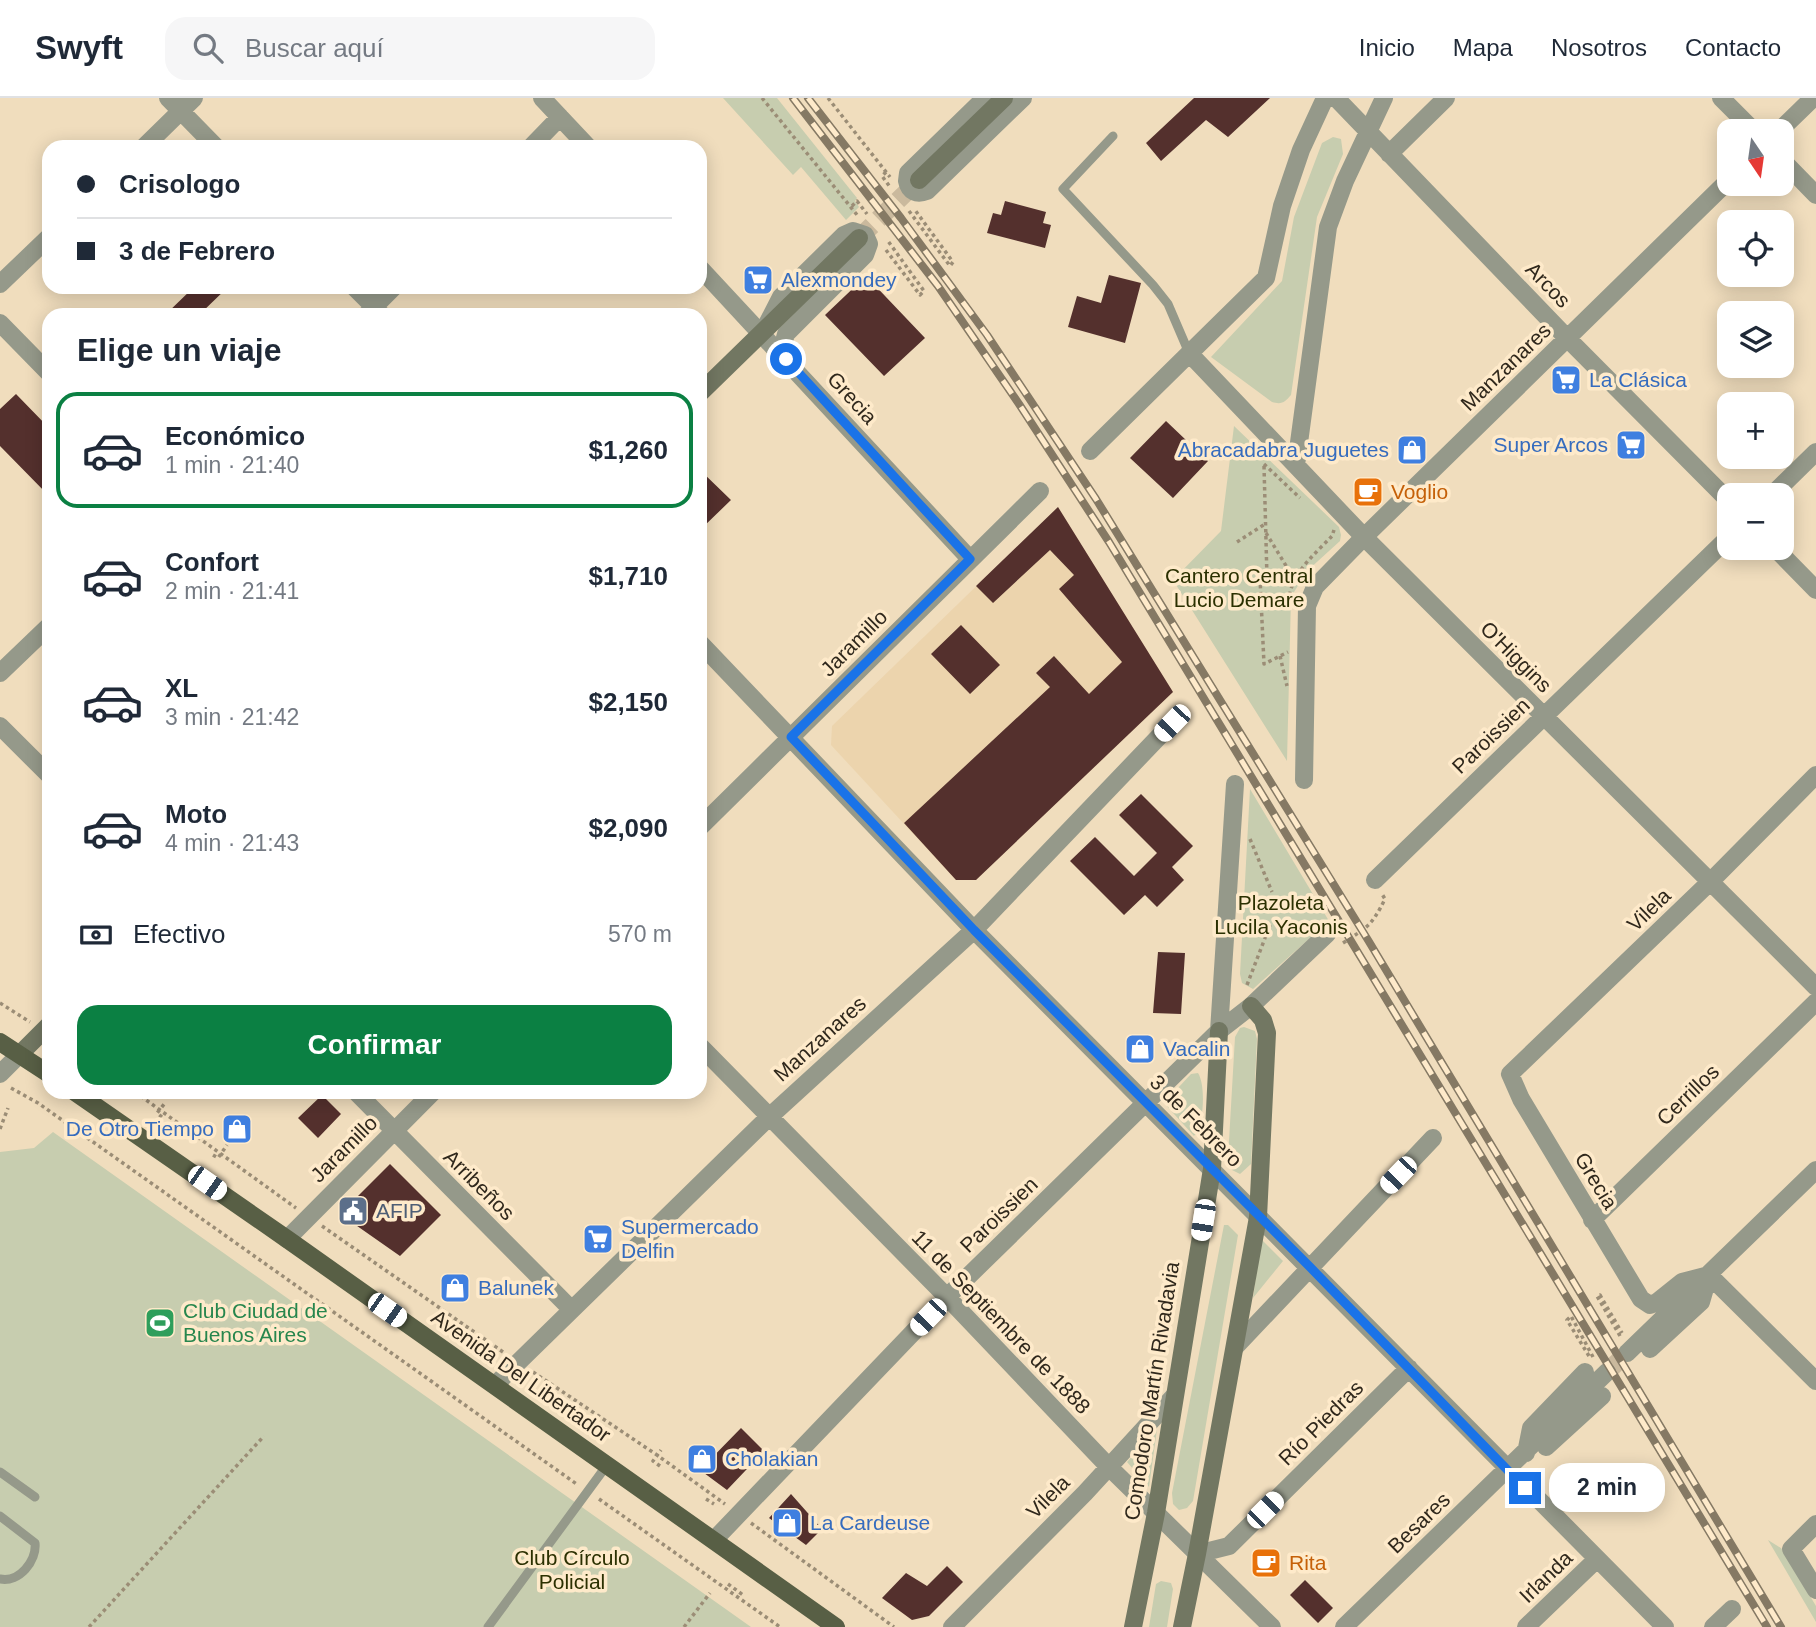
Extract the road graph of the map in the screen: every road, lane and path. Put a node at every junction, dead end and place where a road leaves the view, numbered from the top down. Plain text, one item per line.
1 (168, 98) edge
2 (194, 98) edge
3 (542, 98) edge
4 (762, 98) edge
5 (828, 98) edge
6 (985, 98) edge
7 (1004, 98) edge
8 (1023, 98) edge
9 (1325, 98) edge
10 (1336, 98) edge
11 (1384, 98) edge
12 (1447, 98) edge
13 (1721, 98) edge
14 (1813, 98) edge
15 (181, 111) junction
16 (560, 117) junction
17 (1742, 119) edge
18 (1791, 119) edge
19 (1368, 131) junction
20 (1113, 136) dead end
21 (151, 140) edge
22 (209, 140) edge
23 (538, 140) edge
24 (581, 140) edge
25 (1389, 154) junction
26 (1794, 172) edge
27 (919, 180) tunnel mouth
28 (894, 187) dead end
29 (1717, 192) edge
30 (1816, 195) edge
31 (852, 206) junction
32 (909, 211) dead end
33 (867, 214) dead end
34 (918, 214) dead end
35 (861, 219) dead end
36 (888, 241) dead end
37 (42, 244) edge
38 (862, 247) junction
39 (707, 276) edge
40 (0, 284) edge
41 (360, 294) edge
42 (388, 294) edge
43 (371, 308) edge
44 (377, 308) edge
45 (0, 323) edge
46 (761, 334) junction
47 (1568, 339) junction
48 (1189, 353) junction
49 (786, 359) junction
50 (42, 366) edge
51 (707, 386) edge
52 (1265, 432) junction
53 (1090, 451) dead end
54 (1816, 452) edge
55 (1264, 464) junction
56 (1296, 465) junction
57 (1784, 483) edge
58 (1717, 488) edge
59 (1040, 491) dead end
60 (1304, 502) dead end
61 (1266, 523) junction
62 (1334, 530) dead end
63 (1266, 532) junction
64 (1364, 537) junction
65 (1237, 542) dead end
66 (1717, 549) edge
67 (970, 559) junction
68 (1787, 560) edge
69 (1296, 582) junction
70 (1816, 590) edge
71 (1289, 605) dead end
72 (42, 633) edge
73 (707, 650) edge
74 (1280, 656) junction
75 (1291, 664) dead end
76 (0, 674) edge
77 (1290, 675) dead end
78 (1544, 717) junction
79 (1172, 723) dead end
80 (0, 726) edge
81 (791, 737) junction
82 (42, 768) edge
83 (1816, 775) edge
84 (1304, 780) dead end
85 (1235, 784) dead end
86 (707, 820) edge
87 (1231, 830) junction
88 (1375, 880) dead end
89 (1711, 881) junction
90 (1272, 892) dead end
91 (1383, 904) dead end
92 (1270, 925) dead end
93 (974, 930) junction
94 (1327, 934) dead end
95 (1345, 942) dead end
96 (1816, 987) edge
97 (1816, 1002) edge
98 (0, 1003) edge
99 (1251, 1006) junction
100 (42, 1026) edge
101 (1219, 1031) junction
102 (42, 1032) edge
103 (0, 1042) edge
104 (707, 1053) edge
105 (20, 1054) junction
106 (42, 1069) edge
107 (1510, 1074) joint
108 (5, 1081) edge
109 (85, 1099) edge
110 (363, 1099) edge
111 (426, 1099) edge
112 (165, 1103) dead end
113 (1146, 1103) junction
114 (8, 1108) dead end
115 (162, 1117) dead end
116 (768, 1118) junction
117 (0, 1129) edge
118 (394, 1131) junction
119 (1433, 1138) dead end
120 (227, 1145) dead end
121 (213, 1155) dead end
122 (1212, 1169) junction
123 (1816, 1170) edge
124 (1258, 1217) junction
125 (1592, 1220) junction
126 (287, 1239) junction
127 (1310, 1267) junction
128 (1709, 1275) junction
129 (947, 1297) junction
130 (570, 1309) junction
131 (1625, 1343) junction
132 (1235, 1347) junction
133 (1650, 1349) dead end
134 (1595, 1367) junction
135 (1409, 1368) junction
136 (1816, 1381) edge
137 (495, 1385) junction
138 (1174, 1396) junction
139 (1602, 1396) dead end
140 (264, 1436) dead end
141 (661, 1450) dead end
142 (1525, 1453) junction
143 (607, 1465) junction
144 (660, 1466) dead end
145 (1109, 1467) junction
146 (1507, 1470) junction
147 (0, 1472) edge
148 (587, 1491) junction
149 (35, 1497) dead end
150 (706, 1499) dead end
151 (714, 1504) dead end
152 (1156, 1513) junction
153 (0, 1516) edge
154 (1816, 1524) edge
155 (714, 1540) junction
156 (1197, 1554) junction
157 (1597, 1559) junction
158 (0, 1579) edge
159 (728, 1584) dead end
160 (1816, 1590) edge
161 (710, 1593) dead end
162 (743, 1595) dead end
163 (1732, 1609) dead end
164 (89, 1627) edge
165 (488, 1627) edge
166 (684, 1627) edge
167 (780, 1627) edge
168 (836, 1627) edge
169 (952, 1627) edge
170 (1133, 1627) edge
171 (1182, 1627) edge
172 (1272, 1627) edge
173 (1344, 1627) edge
174 (1526, 1627) edge
175 (1665, 1627) edge
176 (1713, 1627) edge

1 - 15 street
2 - 15 street
3 - 16 street
4 - 31 path
5 - 28 path
6 - 8 street
7 - 27 street
9 - 48 street
10 - 19 street, Arcos
11 - 19 street
12 - 25 street
13 - 17 street
14 - 18 street
15 - 21 street
15 - 22 street
16 - 23 street
16 - 24 street
19 - 25 street, Arcos
19 - 56 street
20 - 48 lane
25 - 47 street, Arcos
26 - 30 street
29 - 47 street, Manzanares
31 - 33 path
31 - 35 path
32 - 34 path
36 - 38 path
37 - 40 street
38 - 46 street
38 - 49 street
39 - 46 street, Grecia
41 - 43 street
42 - 44 street
45 - 50 street
46 - 49 street, Grecia
46 - 51 street
47 - 58 street, Arcos
47 - 64 street, Manzanares
48 - 52 street, O'Higgins
48 - 53 street
49 - 67 street, Grecia
52 - 55 path
52 - 56 street, O'Higgins
54 - 57 street
55 - 60 path
55 - 61 path
56 - 64 street, O'Higgins
59 - 67 street, Jaramillo
61 - 63 path
61 - 65 path
62 - 69 path
63 - 69 path
63 - 74 path
64 - 78 street, O'Higgins
64 - 84 street, Manzanares
66 - 78 street, Paroissien
67 - 81 street, Jaramillo
68 - 70 street
69 - 71 path
72 - 76 street
73 - 81 street, 3 de Febrero
74 - 75 path
74 - 77 path
78 - 88 street, Paroissien
78 - 89 street, O'Higgins
79 - 93 street, Manzanares
80 - 82 street
81 - 86 street, Jaramillo
81 - 93 street, 3 de Febrero
83 - 89 street, Vilela
85 - 87 street, Comodoro Martín Rivadavia
87 - 90 path
87 - 101 street, Comodoro Martín Rivadavia
89 - 96 street, O'Higgins
89 - 107 street, Vilela
91 - 95 path
92 - 99 path
93 - 113 street, 3 de Febrero
93 - 116 street, Manzanares
94 - 99 street, Paroissien
97 - 125 street, Cerrillos
98 - 100 path
99 - 101 street, Paroissien
99 - 124 street
101 - 113 street, Paroissien
101 - 122 street, Comodoro Martín Rivadavia
102 - 105 street
103 - 105 main road
104 - 116 street, 11 de Septiembre de 1888
105 - 106 main road
105 - 108 street
107 - 125 street, Grecia
108 - 148 path
109 - 126 main road, Avenida Del Libertador
110 - 118 street, Arribeños
111 - 118 street, Jaramillo
112 - 115 path
113 - 122 street, 3 de Febrero
113 - 129 street, Paroissien
114 - 117 path
116 - 129 street, 11 de Septiembre de 1888
116 - 130 street, Manzanares
118 - 126 street, Jaramillo
118 - 130 street, Arribeños
119 - 127 street
120 - 121 path
122 - 124 street, 3 de Febrero
122 - 138 street, Comodoro Martín Rivadavia
123 - 128 street
124 - 127 street, 3 de Febrero
124 - 132 street
125 - 128 street, Grecia
126 - 137 main road, Avenida Del Libertador
127 - 132 street
127 - 135 street, 3 de Febrero
128 - 131 street
128 - 133 street
128 - 136 street
129 - 145 street, 11 de Septiembre de 1888
129 - 155 street, Paroissien
130 - 137 street, Manzanares
131 - 131 path
132 - 156 street
134 - 134 path
134 - 142 street, Besares
135 - 146 street, 3 de Febrero
135 - 156 street, Río Piedras
137 - 143 main road, Avenida Del Libertador
138 - 145 street, Vilela
138 - 152 street, Comodoro Martín Rivadavia
139 - 142 street, Besares
140 - 164 path
141 - 144 path
142 - 146 street, Besares
143 - 148 lane
143 - 155 main road, Avenida Del Libertador
145 - 152 street, 11 de Septiembre de 1888
145 - 169 street, Vilela
146 - 157 street, 3 de Febrero
146 - 173 street, Besares
147 - 149 lane
148 - 165 lane
148 - 167 path
150 - 151 path
152 - 156 street, 11 de Septiembre de 1888
152 - 170 street, Comodoro Martín Rivadavia
153 - 158 lane
154 - 160 street
155 - 168 main road, Avenida Del Libertador
156 - 171 street
156 - 172 street, 11 de Septiembre de 1888
157 - 174 street, Irlanda
157 - 175 street, 3 de Febrero
159 - 162 path
161 - 166 path
163 - 176 street

